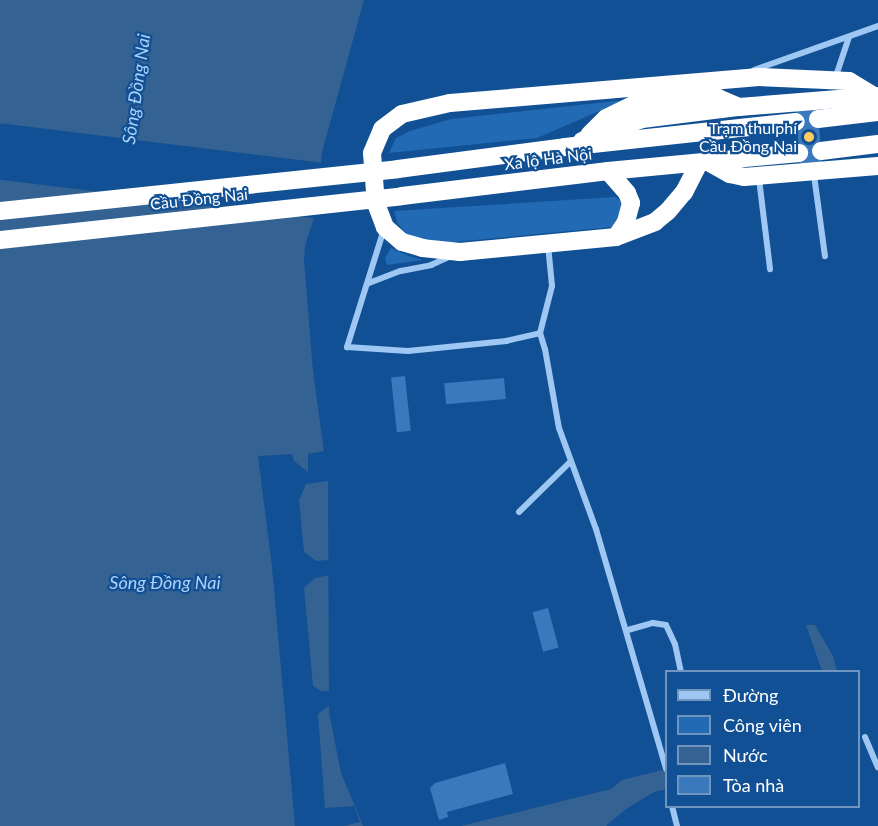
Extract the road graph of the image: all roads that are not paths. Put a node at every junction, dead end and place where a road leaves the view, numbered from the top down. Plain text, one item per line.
1 (878, 26) edge
2 (849, 37) junction
3 (733, 78) junction
4 (836, 79) junction
5 (829, 99) junction
6 (876, 101) edge
7 (818, 120) dead end
8 (796, 122) dead end
9 (878, 144) edge
10 (565, 147) junction
11 (821, 151) dead end
12 (799, 153) dead end
13 (704, 162) junction
14 (878, 166) edge
15 (398, 169) joint
16 (608, 171) junction
17 (814, 171) junction
18 (759, 176) junction
19 (402, 196) joint
20 (0, 212) edge
21 (385, 226) junction
22 (616, 237) junction
23 (0, 240) edge
24 (548, 244) junction
25 (460, 252) junction
26 (825, 256) dead end
27 (770, 269) dead end
28 (369, 283) junction
29 (540, 333) junction
30 (570, 462) junction
31 (519, 512) dead end
32 (628, 630) junction
33 (681, 670) edge
34 (665, 735) edge
35 (659, 736) junction
36 (865, 737) dead end
37 (665, 763) edge
38 (878, 767) edge
39 (672, 808) edge
40 (677, 826) edge

1 - 2 street
2 - 3 street
2 - 4 street
3 - 4 highway
3 - 21 highway
4 - 5 street
4 - 6 highway
5 - 6 highway, Xa lộ Hà Nội
5 - 10 highway, Xa lộ Hà Nội
6 - 7 highway
8 - 10 highway, Xa lộ Hà Nội
9 - 11 highway
10 - 15 highway, Xa lộ Hà Nội
12 - 13 highway, Xa lộ Hà Nội
13 - 16 highway, Xa lộ Hà Nội
13 - 18 highway
13 - 22 highway
14 - 17 highway
15 - 20 highway, Cầu Đồng Nai, bridge
16 - 19 highway, Xa lộ Hà Nội
16 - 22 highway
17 - 18 highway
17 - 26 street
18 - 27 street
19 - 23 highway, Cầu Đồng Nai, bridge
21 - 25 highway
21 - 28 street
22 - 24 highway
24 - 25 highway
24 - 29 street
25 - 28 street
28 - 29 street
29 - 30 street
30 - 31 street
30 - 32 street
32 - 33 street
32 - 35 street
34 - 35 street
35 - 37 street
36 - 38 street
39 - 40 street

